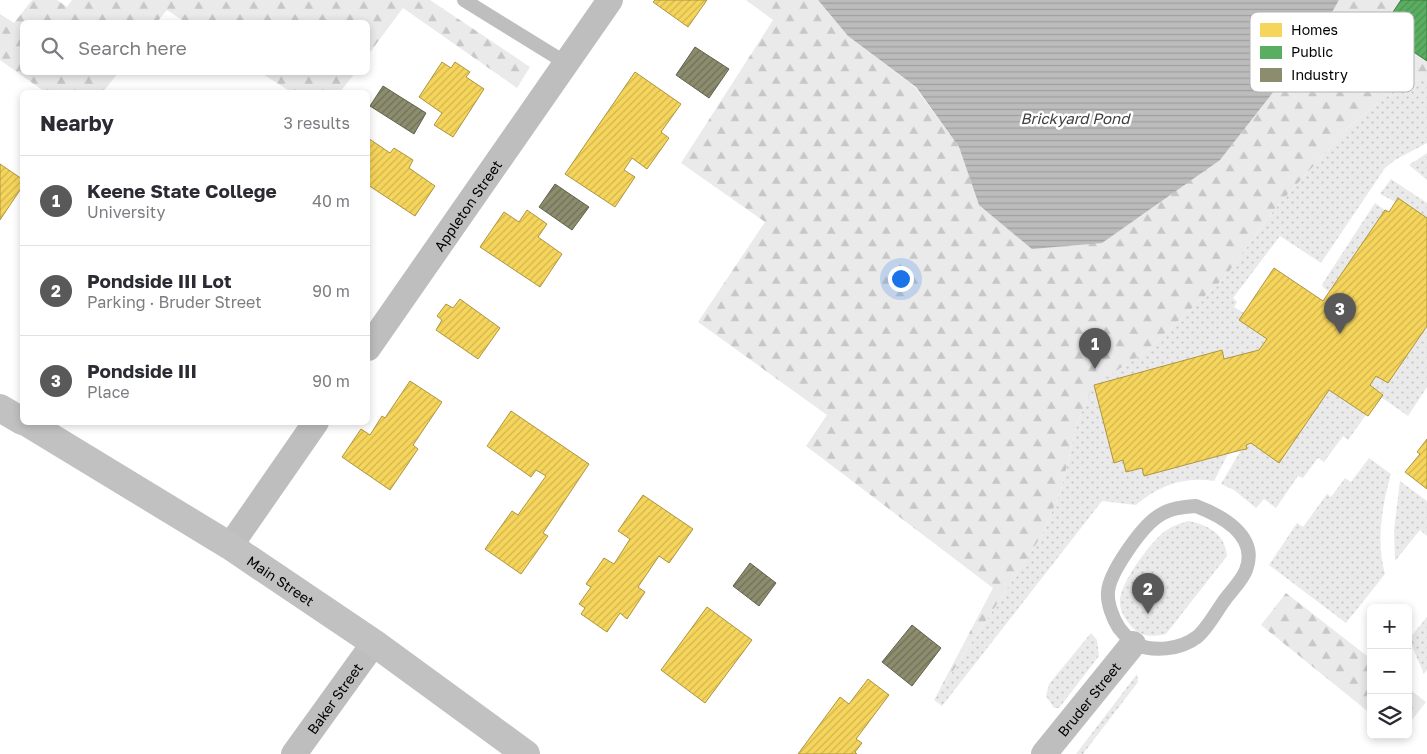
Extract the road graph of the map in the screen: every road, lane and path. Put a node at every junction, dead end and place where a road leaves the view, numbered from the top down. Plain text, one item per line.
1 (464, 0) edge
2 (610, 0) edge
3 (566, 63) junction
4 (370, 345) edge
5 (0, 408) edge
6 (20, 420) edge
7 (31, 425) edge
8 (314, 425) edge
9 (230, 546) junction
10 (374, 643) junction
11 (1133, 644) junction
12 (294, 754) edge
13 (526, 754) edge
14 (1044, 754) edge

1 - 3 lane
2 - 3 street, Appleton Street
3 - 4 street, Appleton Street
5 - 6 main road
7 - 9 main road, Main Street
8 - 9 street
9 - 10 main road, Main Street
10 - 12 street, Baker Street
10 - 13 main road, Main Street
11 - 11 lane
11 - 14 street, Bruder Street

